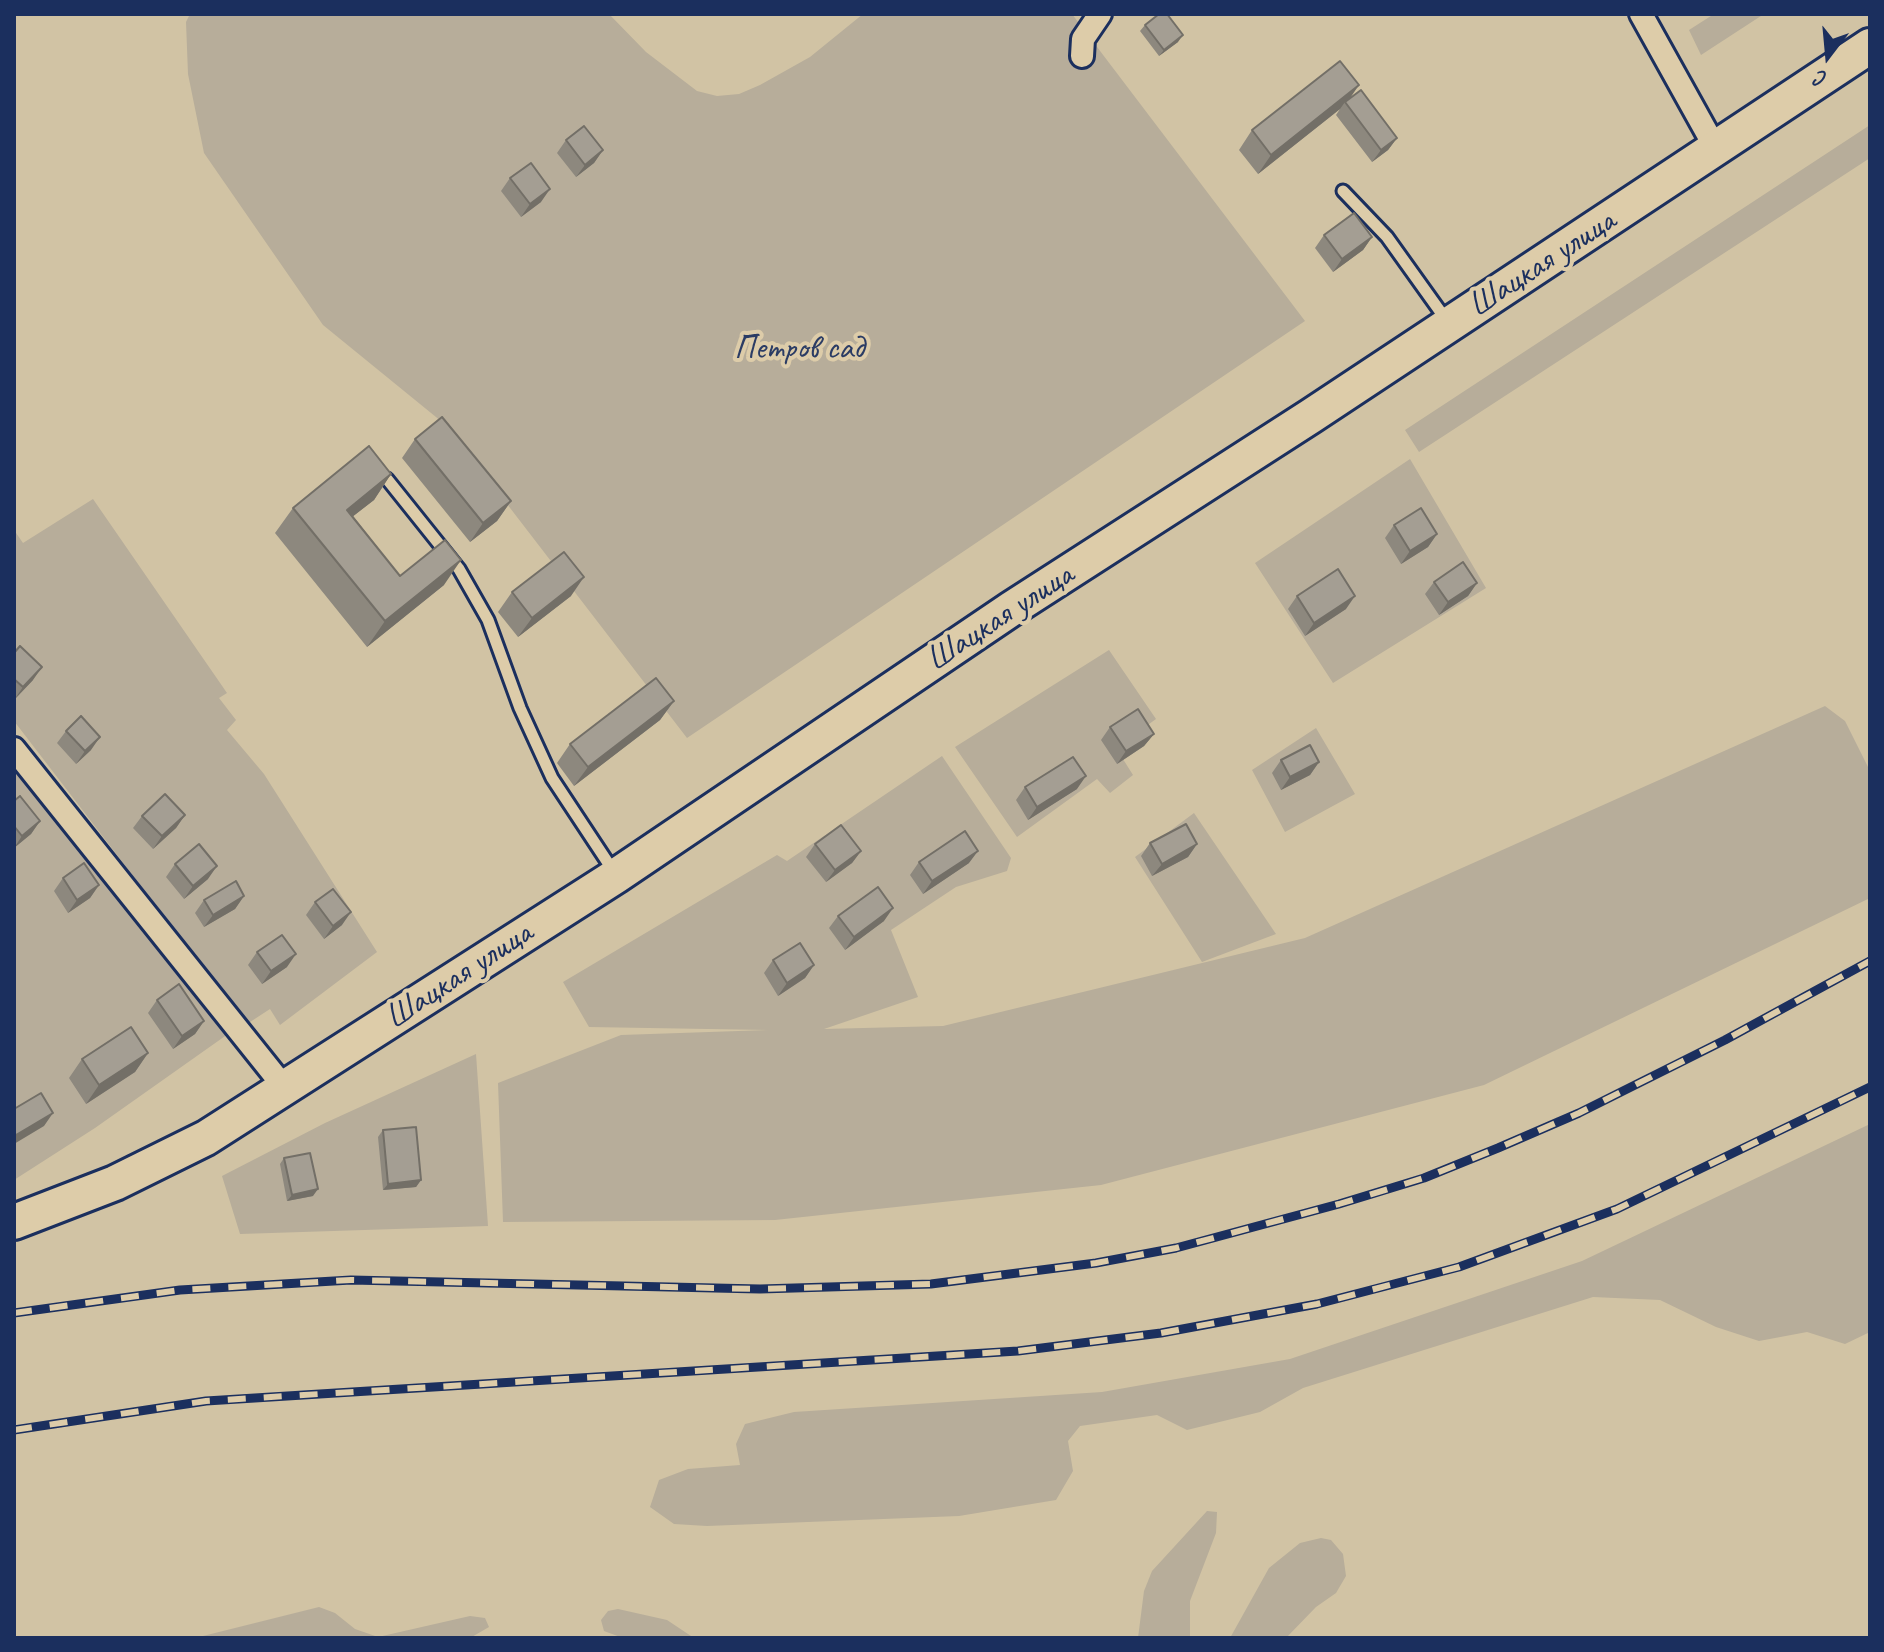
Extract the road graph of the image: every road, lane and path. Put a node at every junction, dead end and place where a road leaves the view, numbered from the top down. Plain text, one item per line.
1 (1100, 14) edge
2 (1641, 14) edge
3 (1870, 46) edge
4 (1082, 56) dead end
5 (1716, 149) junction
6 (1343, 191) dead end
7 (1450, 325) junction
8 (387, 479) edge
9 (14, 749) edge
10 (616, 876) junction
11 (284, 1087) junction
12 (14, 1222) edge

1 - 4 street
2 - 5 street
3 - 5 main road, Шацкая улица
5 - 7 main road, Шацкая улица
6 - 7 lane
7 - 10 main road, Шацкая улица
8 - 10 lane
9 - 11 street
10 - 11 main road, Шацкая улица
11 - 12 main road, Шацкая улица

